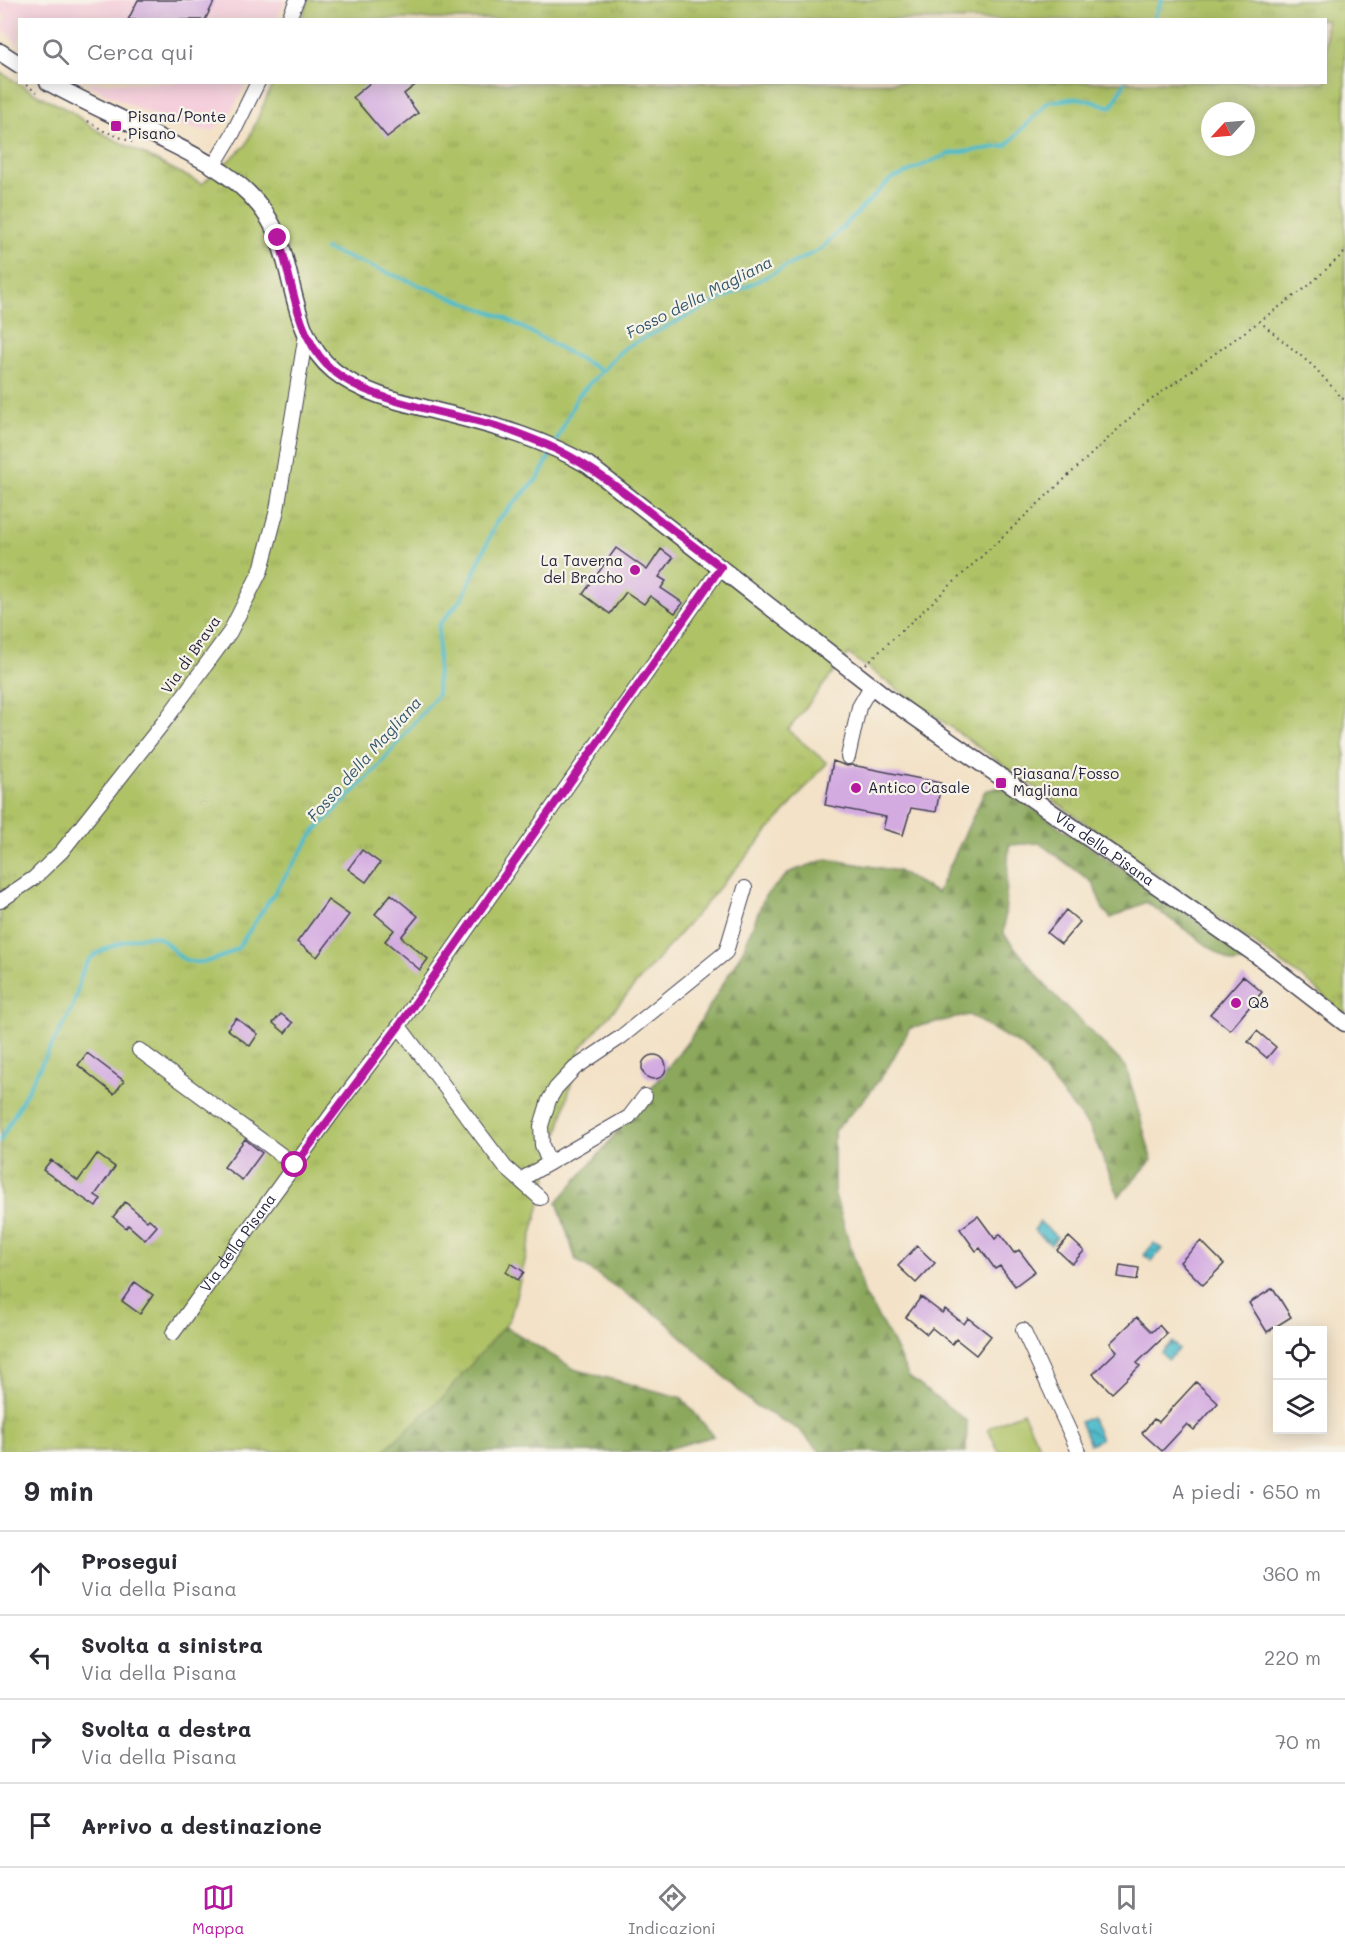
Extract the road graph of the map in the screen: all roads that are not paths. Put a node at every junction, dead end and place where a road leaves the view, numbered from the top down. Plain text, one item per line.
1 (297, 0) edge
2 (289, 18) edge
3 (0, 52) edge
4 (18, 64) edge
5 (52, 84) edge
6 (257, 84) edge
7 (214, 165) junction
8 (306, 334) junction
9 (721, 567) junction
10 (871, 686) junction
11 (848, 757) dead end
12 (745, 888) dead end
13 (0, 901) edge
14 (1345, 1023) edge
15 (399, 1026) junction
16 (139, 1050) dead end
17 (645, 1096) dead end
18 (549, 1163) junction
19 (295, 1165) junction
20 (520, 1180) junction
21 (540, 1198) dead end
22 (1023, 1330) dead end
23 (174, 1333) dead end
24 (1079, 1452) edge

1 - 2 street
3 - 4 main road
5 - 7 main road, Via della Pisana
6 - 7 street
7 - 8 main road, Via della Pisana
8 - 9 main road, Via della Pisana
8 - 13 street, Via di Brava
9 - 10 main road, Via della Pisana
9 - 15 street, Via della Pisana
10 - 11 street
10 - 14 main road, Via della Pisana
12 - 18 street
15 - 19 street, Via della Pisana
15 - 20 street
16 - 19 street
17 - 18 street
18 - 20 street
19 - 23 street, Via della Pisana
20 - 21 street
22 - 24 street

